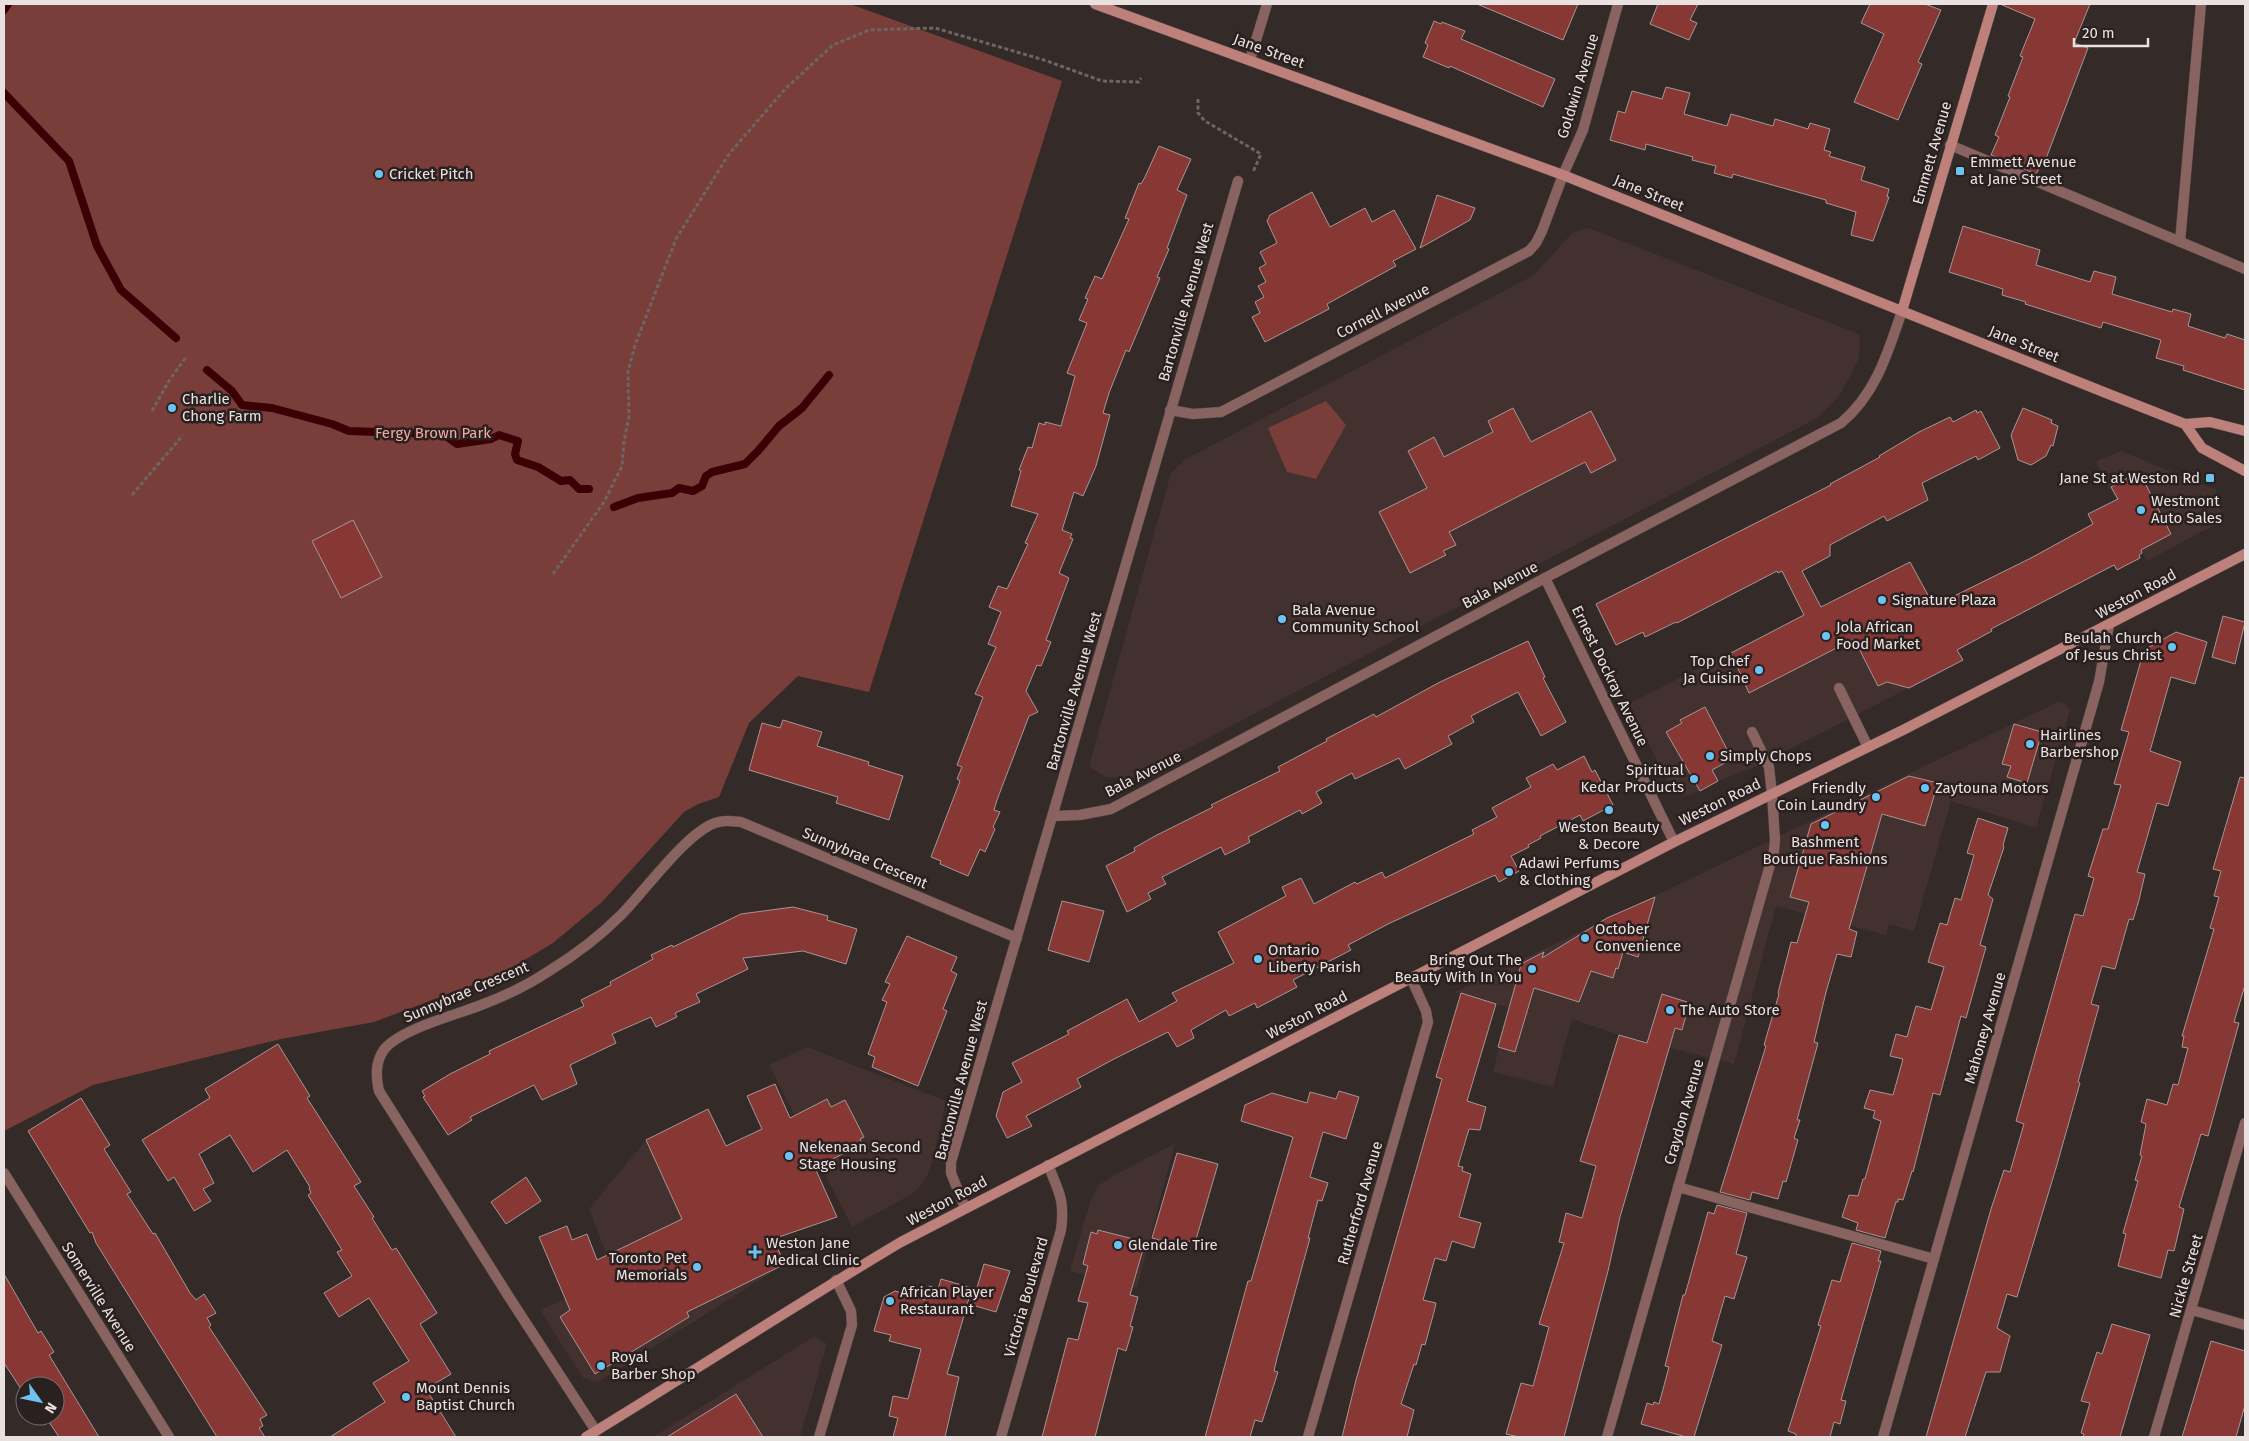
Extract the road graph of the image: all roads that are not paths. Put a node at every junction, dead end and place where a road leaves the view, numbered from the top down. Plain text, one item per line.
1 (1095, 4) edge
2 (1267, 4) edge
3 (1618, 4) edge
4 (1993, 4) edge
5 (2201, 4) edge
6 (1250, 60) junction
7 (1950, 145) junction
8 (1563, 175) junction
9 (1238, 181) road end
10 (2180, 242) junction
11 (2245, 269) edge
12 (1902, 310) junction
13 (1170, 410) junction
14 (2186, 424) junction
15 (2245, 432) edge
16 (2245, 471) edge
17 (2245, 554) edge
18 (1545, 578) junction
19 (2109, 625) junction
20 (1839, 688) dead end
21 (1752, 732) dead end
22 (1868, 747) junction
23 (1772, 794) junction
24 (1054, 816) junction
25 (1674, 842) junction
26 (1017, 938) junction
27 (1411, 978) junction
28 (2245, 1123) edge
29 (1048, 1166) junction
30 (4, 1173) edge
31 (1678, 1187) junction
32 (965, 1208) junction
33 (1934, 1259) junction
34 (836, 1280) junction
35 (2192, 1310) junction
36 (2245, 1325) edge
37 (596, 1431) junction
38 (169, 1437) edge
39 (586, 1437) edge
40 (819, 1437) edge
41 (1001, 1437) edge
42 (1308, 1437) edge
43 (1607, 1437) edge
44 (1883, 1437) edge
45 (2154, 1437) edge

1 - 6 main road, Jane Street
2 - 6 street
3 - 8 street, Goldwin Avenue
4 - 7 main road, Emmett Avenue
5 - 10 street
6 - 8 main road, Jane Street
7 - 10 street
7 - 12 main road, Emmett Avenue
8 - 12 main road, Jane Street
8 - 13 street, Cornell Avenue
9 - 13 street, Bartonville Avenue West
10 - 11 street
12 - 14 main road, Jane Street
12 - 18 street, Bala Avenue
13 - 24 street, Bartonville Avenue West
14 - 15 main road, Jane Street
14 - 16 main road
17 - 19 main road, Weston Road
18 - 24 street, Bala Avenue
18 - 25 street, Ernest Dockray Avenue
19 - 22 main road, Weston Road
19 - 33 street, Mahoney Avenue
20 - 22 street
21 - 23 street, Craydon Avenue
22 - 23 main road, Weston Road
23 - 25 main road, Weston Road
23 - 31 street, Craydon Avenue
24 - 26 street, Bartonville Avenue West
25 - 27 main road, Weston Road
26 - 32 street, Bartonville Avenue West
26 - 37 street, Sunnybrae Crescent
27 - 29 main road, Weston Road
27 - 42 street, Rutherford Avenue
28 - 35 street, Nickle Street
29 - 32 main road, Weston Road
29 - 41 street, Victoria Boulevard
30 - 38 street, Somerville Avenue
31 - 33 street
31 - 43 street, Craydon Avenue
32 - 34 main road, Weston Road
33 - 44 street, Mahoney Avenue
34 - 37 main road, Weston Road
34 - 40 street
35 - 36 street
35 - 45 street, Nickle Street
37 - 39 main road, Weston Road

